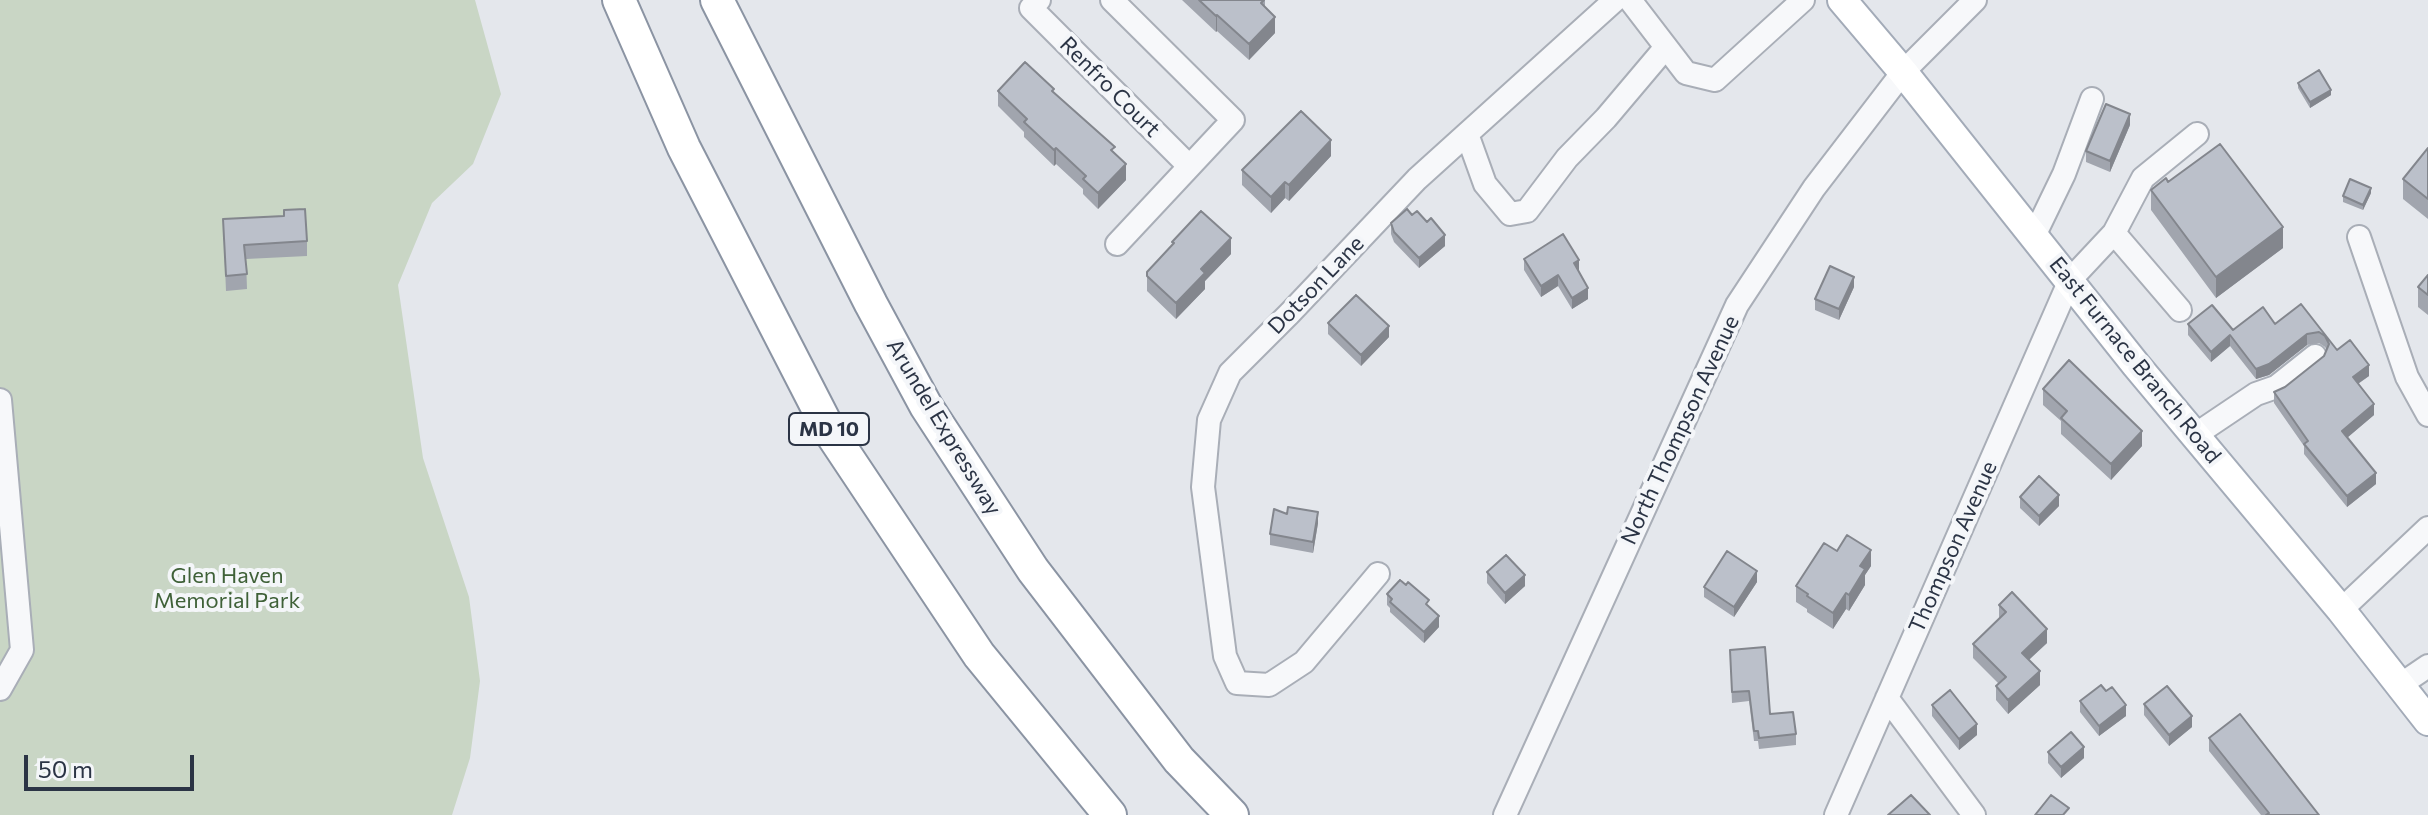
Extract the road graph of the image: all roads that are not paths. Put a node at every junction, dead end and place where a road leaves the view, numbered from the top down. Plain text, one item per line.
1 (619, 0) edge
2 (717, 0) edge
3 (1112, 0) edge
4 (1615, 0) edge
5 (1630, 0) edge
6 (1803, 0) edge
7 (1842, 0) edge
8 (1975, 0) edge
9 (1035, 4) edge
10 (1666, 47) junction
11 (1903, 72) junction
12 (2092, 99) dead end
13 (1467, 134) junction
14 (2197, 134) dead end
15 (1189, 166) junction
16 (2114, 233) junction
17 (2034, 236) junction
18 (2359, 237) dead end
19 (1117, 244) dead end
20 (2070, 280) junction
21 (2180, 310) dead end
22 (2315, 356) dead end
23 (0, 400) edge
24 (2428, 415) edge
25 (2195, 435) junction
26 (2428, 528) edge
27 (1378, 574) dead end
28 (2341, 610) junction
29 (2428, 666) edge
30 (2400, 685) junction
31 (0, 689) edge
32 (1887, 698) junction
33 (2428, 721) edge
34 (1110, 815) edge
35 (1232, 815) edge
36 (1505, 815) edge
37 (1836, 815) edge
38 (1974, 815) edge

1 - 34 highway, MD 10
2 - 35 highway, Arundel Expressway
3 - 15 street
4 - 13 street, Dotson Lane
5 - 10 street
6 - 10 street
7 - 11 main road, East Furnace Branch Road
8 - 11 street, North Thompson Avenue
9 - 15 street, Renfro Court
10 - 13 street
11 - 17 main road, East Furnace Branch Road
11 - 36 street, North Thompson Avenue
12 - 17 street
13 - 27 street, Dotson Lane
14 - 16 street, Thompson Avenue
15 - 19 street
16 - 20 street, Thompson Avenue
16 - 21 street
17 - 20 main road, East Furnace Branch Road
18 - 24 street
20 - 25 main road, East Furnace Branch Road
20 - 32 street, Thompson Avenue
22 - 25 street
23 - 31 street
25 - 28 main road, East Furnace Branch Road
26 - 28 street
28 - 30 main road, East Furnace Branch Road
29 - 30 street
30 - 33 main road, East Furnace Branch Road
32 - 37 street, Thompson Avenue
32 - 38 street

